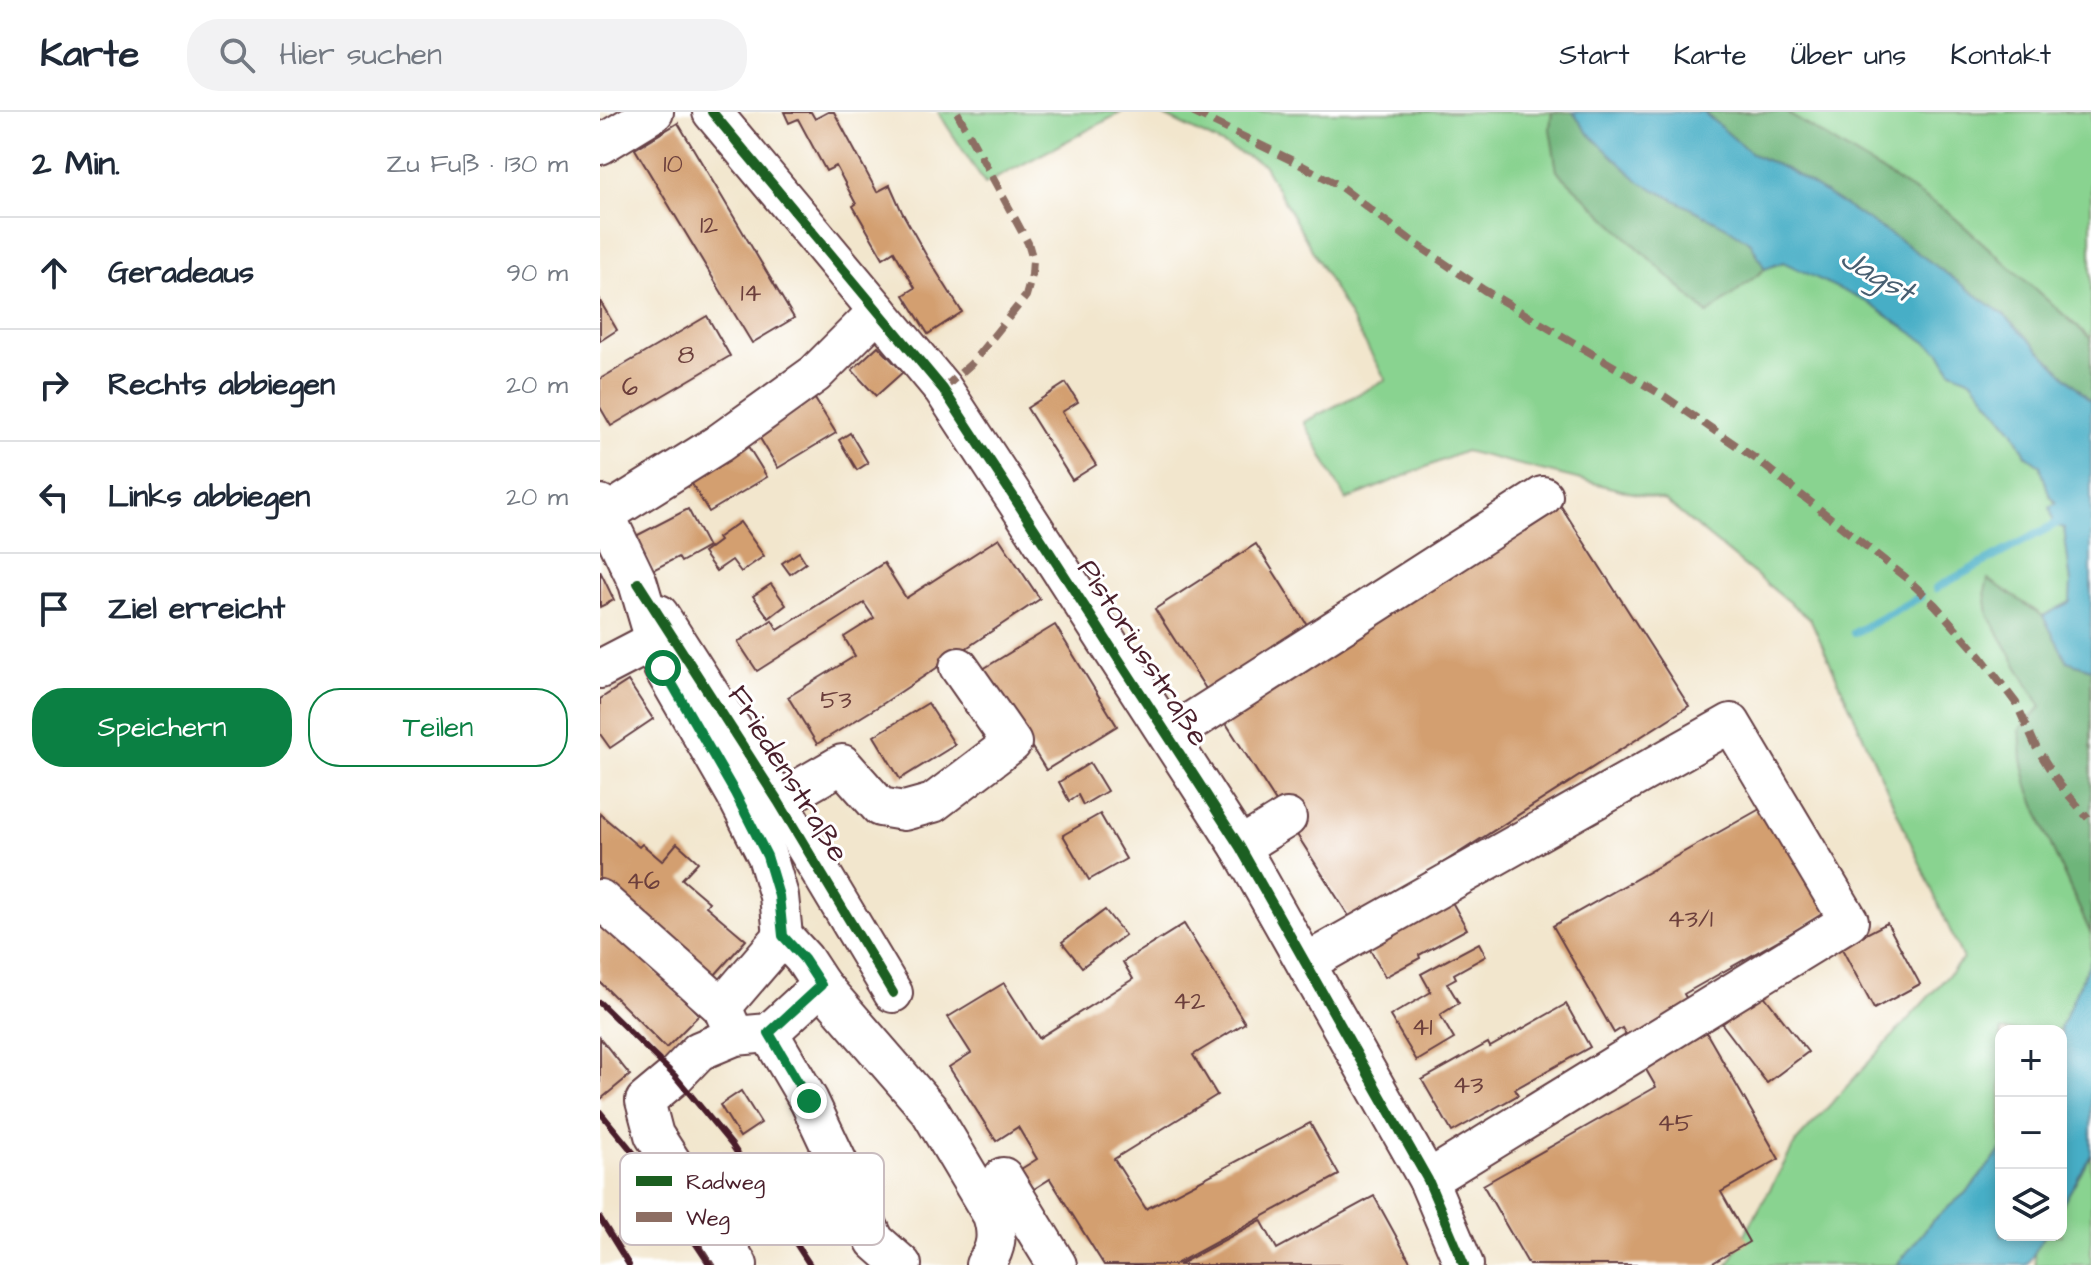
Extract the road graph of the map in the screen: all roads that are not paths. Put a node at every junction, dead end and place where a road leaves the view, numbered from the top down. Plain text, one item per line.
1 (654, 112) edge
2 (712, 112) edge
3 (600, 145) edge
4 (878, 311) junction
5 (1543, 496) dead end
6 (603, 509) edge
7 (638, 583) junction
8 (659, 654) junction
9 (959, 667) dead end
10 (600, 669) edge
11 (1169, 736) junction
12 (778, 801) junction
13 (1287, 818) dead end
14 (1240, 847) junction
15 (600, 899) edge
16 (783, 936) junction
17 (1306, 963) junction
18 (821, 985) junction
19 (893, 993) dead end
20 (742, 1025) junction
21 (666, 1153) edge
22 (834, 1153) edge
23 (1003, 1177) dead end
24 (1428, 1180) junction
25 (725, 1245) edge
26 (880, 1245) edge
27 (738, 1265) edge
28 (902, 1265) edge
29 (985, 1265) edge
30 (1057, 1265) edge
31 (1464, 1265) edge

1 - 3 street
2 - 4 street, Pistoriusstraße
4 - 6 street
4 - 11 street, Pistoriusstraße
5 - 11 street
6 - 7 street, Friedenstraße
7 - 8 street, Friedenstraße
7 - 12 street, Friedenstraße
8 - 10 street
8 - 16 street, Friedenstraße
9 - 12 street
11 - 14 street, Pistoriusstraße
12 - 19 street, Friedenstraße
13 - 14 street
14 - 17 street, Pistoriusstraße
15 - 20 street
16 - 18 street
16 - 20 street
17 - 24 street, Pistoriusstraße
17 - 24 street
18 - 20 street
18 - 29 street
20 - 21 street
20 - 22 street
23 - 30 street
24 - 31 street, Pistoriusstraße
25 - 27 street
26 - 28 street

